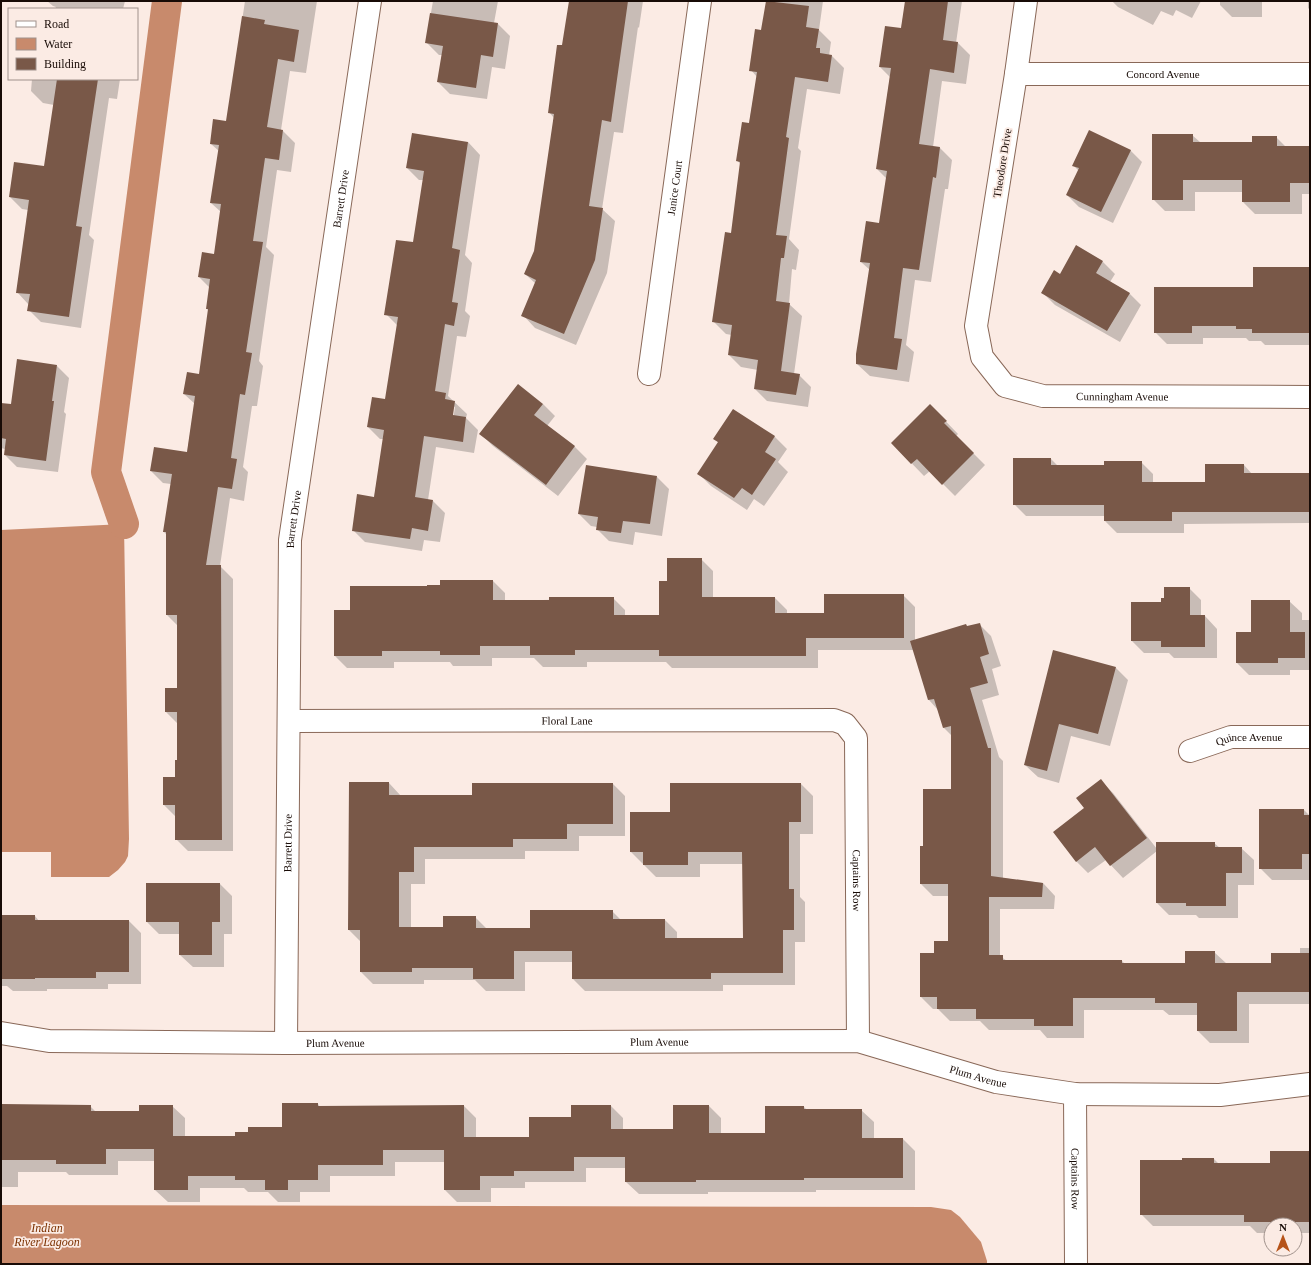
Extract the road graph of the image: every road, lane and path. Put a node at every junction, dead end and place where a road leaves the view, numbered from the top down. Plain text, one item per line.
1 (370, 1) edge
2 (700, 1) edge
3 (1026, 1) edge
4 (1016, 74) junction
5 (1310, 74) edge
6 (976, 326) joint
7 (649, 374) dead end
8 (1310, 397) edge
9 (289, 721) junction
10 (845, 724) joint
11 (1310, 737) edge
12 (1190, 751) dead end
13 (1, 1033) edge
14 (858, 1041) junction
15 (286, 1043) junction
16 (1310, 1084) edge
17 (1075, 1094) junction
18 (1076, 1264) edge

1 - 9 street, Barrett Drive
2 - 7 street, Janice Court
3 - 4 street, Theodore Drive
4 - 5 street, Concord Avenue
4 - 6 street, Theodore Drive
6 - 8 street, Cunningham Avenue
9 - 10 street, Floral Lane
9 - 15 street, Barrett Drive
10 - 14 street, Captains Row
11 - 12 street, Quince Avenue
13 - 15 street, Plum Avenue
14 - 15 street, Plum Avenue
14 - 17 street, Plum Avenue
16 - 17 street, Plum Avenue
17 - 18 street, Captains Row

